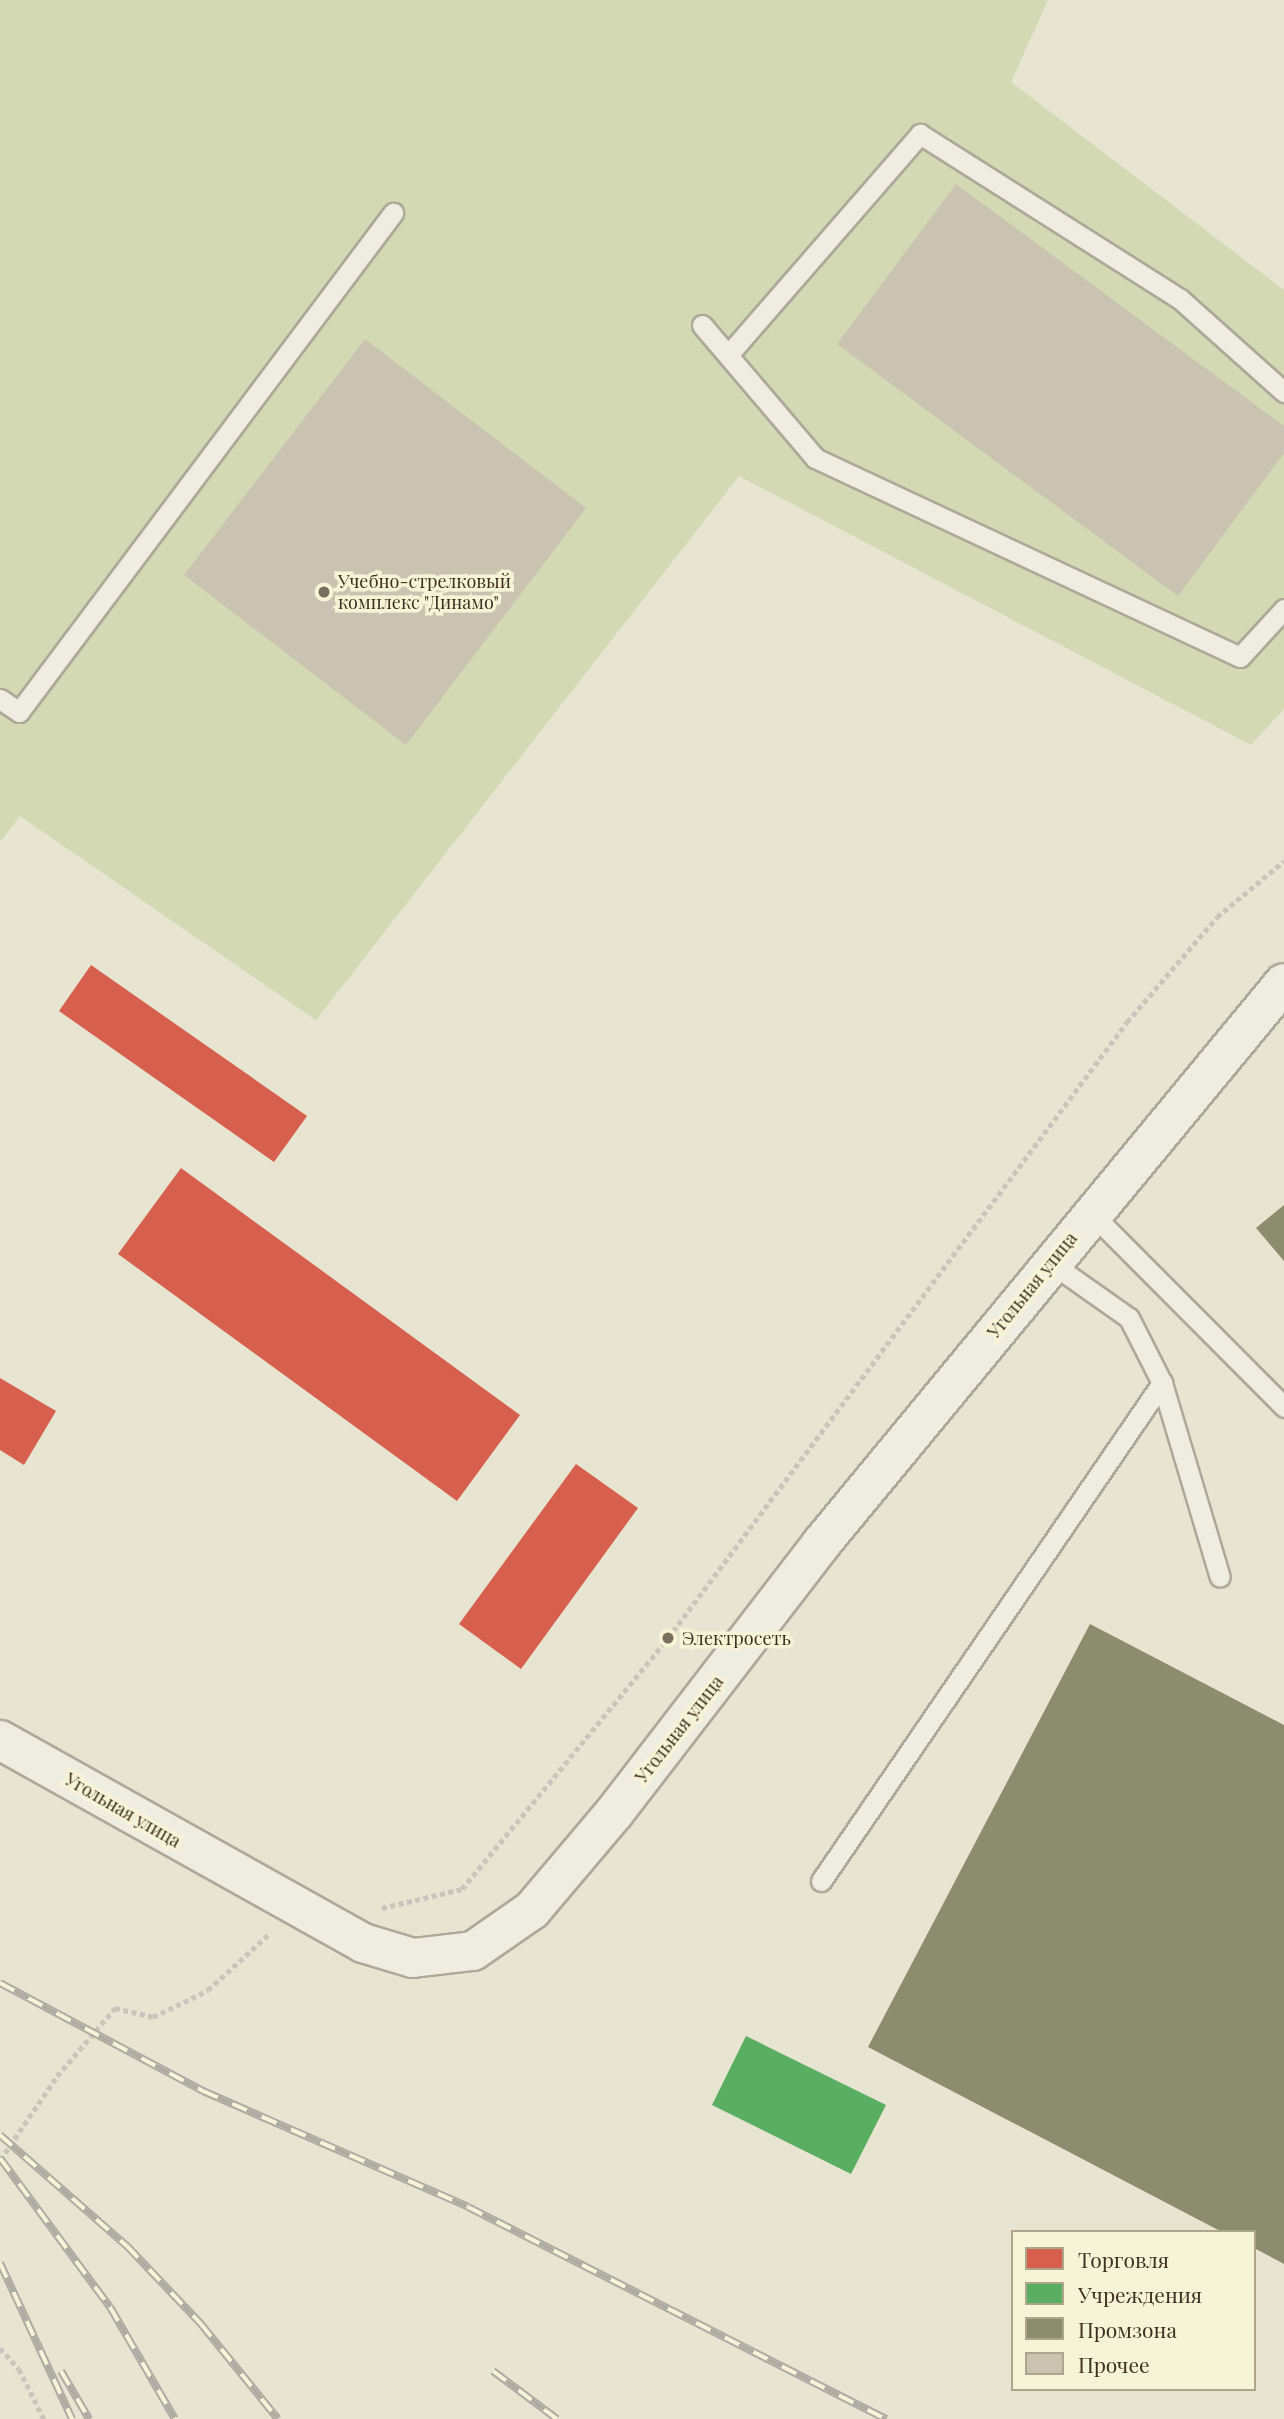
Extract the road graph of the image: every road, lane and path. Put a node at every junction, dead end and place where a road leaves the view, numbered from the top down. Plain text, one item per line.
1 (393, 213) dead end
2 (702, 325) dead end
3 (728, 355) junction
4 (1284, 392) edge
5 (1284, 609) edge
6 (0, 699) edge
7 (1284, 861) edge
8 (1284, 983) edge
9 (1091, 1213) junction
10 (1051, 1263) junction
11 (1162, 1383) junction
12 (1284, 1407) edge
13 (1220, 1577) dead end
14 (0, 1740) edge
15 (821, 1881) dead end
16 (289, 1905) junction
17 (367, 1912) dead end
18 (0, 2160) edge
19 (0, 2348) edge
20 (44, 2419) edge

1 - 6 lane
2 - 3 lane
3 - 4 lane
3 - 5 lane
7 - 17 path
8 - 9 street, Угольная улица
9 - 10 street, Угольная улица
9 - 12 lane
10 - 11 lane
10 - 16 street, Угольная улица
11 - 13 lane
11 - 15 lane
14 - 16 street, Угольная улица
16 - 18 path
19 - 20 path

